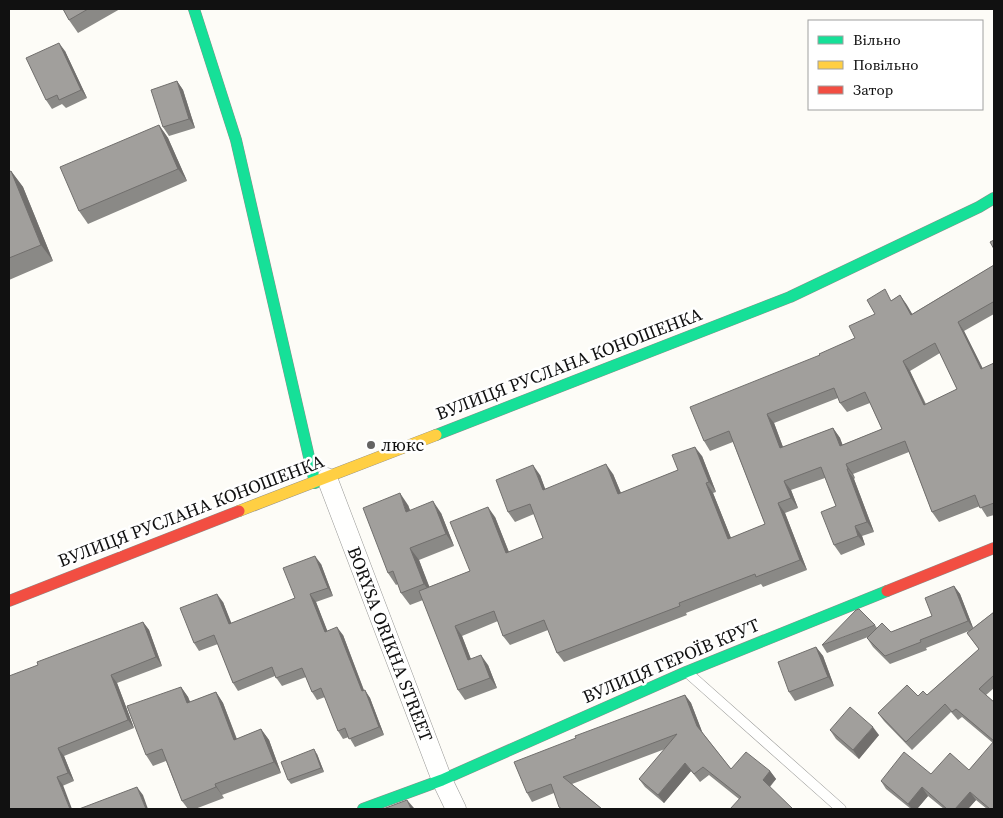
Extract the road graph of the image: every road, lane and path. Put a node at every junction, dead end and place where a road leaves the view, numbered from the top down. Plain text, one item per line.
1 (194, 9) edge
2 (994, 198) edge
3 (321, 480) junction
4 (994, 548) edge
5 (9, 601) edge
6 (686, 672) junction
7 (442, 780) junction
8 (363, 809) edge
9 (456, 809) edge
10 (841, 809) edge

1 - 3 street
2 - 3 street, ВУЛИЦЯ РУСЛАНА КОНОШЕНКА
3 - 5 street, ВУЛИЦЯ РУСЛАНА КОНОШЕНКА
3 - 7 street, BORYSA ORIKHA STREET
4 - 6 street, ВУЛИЦЯ ГЕРОЇВ КРУТ
6 - 7 street, ВУЛИЦЯ ГЕРОЇВ КРУТ
6 - 10 lane
7 - 8 street, ВУЛИЦЯ ГЕРОЇВ КРУТ
7 - 9 street, BORYSA ORIKHA STREET

